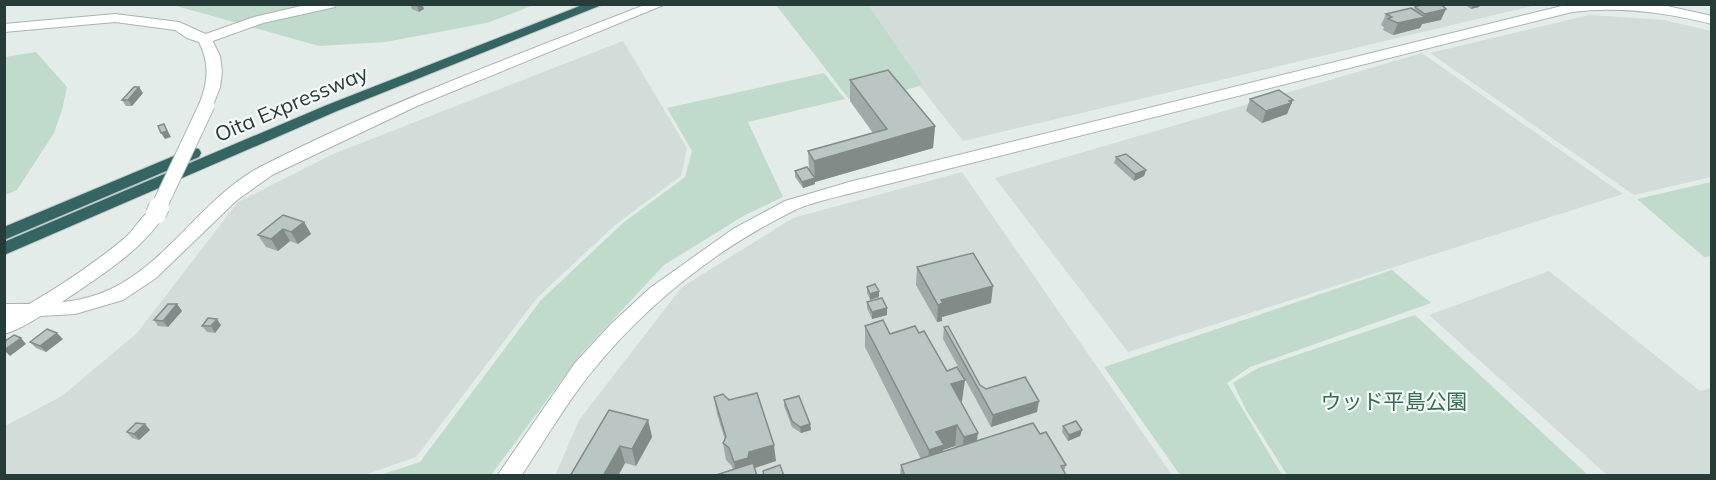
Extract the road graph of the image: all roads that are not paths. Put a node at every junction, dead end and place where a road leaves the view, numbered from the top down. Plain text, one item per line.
1 (330, 4) edge
2 (569, 4) edge
3 (598, 4) edge
4 (660, 4) edge
5 (1712, 20) edge
6 (4, 28) edge
7 (205, 39) junction
8 (4, 234) edge
9 (4, 249) edge
10 (4, 311) edge
11 (33, 311) junction
12 (4, 327) edge
13 (508, 476) edge

1 - 7 street
2 - 8 highway, Oita Expressway
3 - 9 highway, Oita Expressway
4 - 11 street
5 - 13 street
6 - 7 street
7 - 11 street, bridge
10 - 11 street
11 - 12 street

